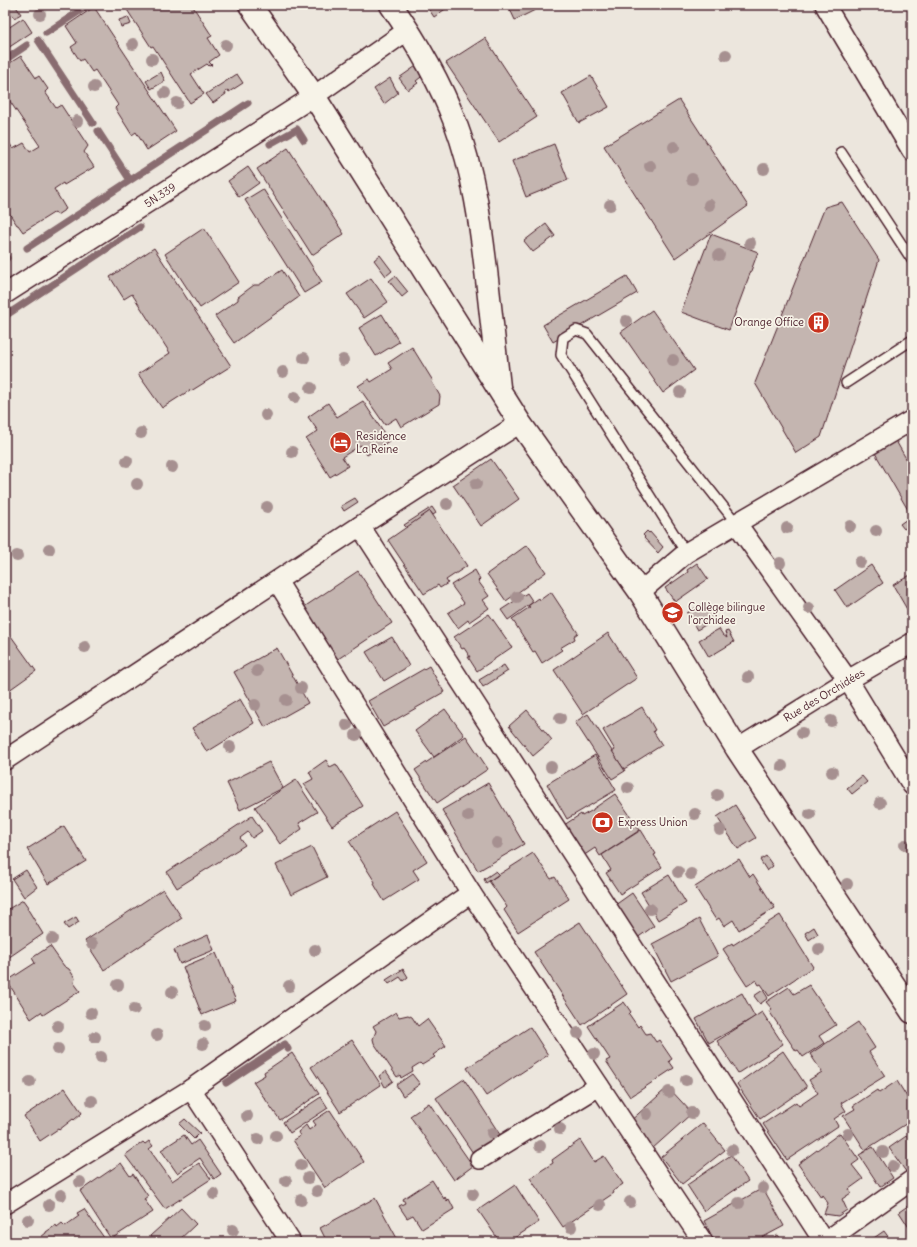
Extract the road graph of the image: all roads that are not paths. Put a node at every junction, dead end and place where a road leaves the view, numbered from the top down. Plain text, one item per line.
1 (250, 5) edge
2 (391, 5) edge
3 (824, 5) edge
4 (408, 30) junction
5 (314, 96) junction
6 (912, 151) edge
7 (841, 152) dead end
8 (912, 260) edge
9 (5, 294) edge
10 (912, 340) edge
11 (846, 384) dead end
12 (500, 392) junction
13 (912, 420) edge
14 (520, 423) junction
15 (737, 524) junction
16 (360, 526) junction
17 (686, 553) junction
18 (277, 581) junction
19 (640, 592) junction
20 (912, 643) edge
21 (848, 680) junction
22 (737, 749) junction
23 (5, 760) edge
24 (912, 785) edge
25 (471, 892) junction
26 (912, 1012) edge
27 (599, 1086) junction
28 (191, 1089) junction
29 (480, 1159) dead end
30 (912, 1180) edge
31 (5, 1204) edge
32 (291, 1242) edge
33 (703, 1242) edge
34 (824, 1242) edge

1 - 5 main road
2 - 4 main road
3 - 6 street
4 - 5 street, 5N.339
4 - 12 main road
5 - 9 street, 5N.339
5 - 12 main road
7 - 8 lane
10 - 11 lane
12 - 14 main road
13 - 15 street
14 - 16 street
14 - 19 main road
15 - 17 street
15 - 17 lane
15 - 21 street
16 - 18 street
16 - 34 street
17 - 19 street
18 - 23 street
18 - 25 street
19 - 22 main road
20 - 21 street, Rue des Orchidées
21 - 22 street, Rue des Orchidées
21 - 24 street
22 - 26 main road
25 - 27 street
25 - 28 street
27 - 29 street
27 - 33 street
28 - 31 street
28 - 32 street
30 - 34 street

